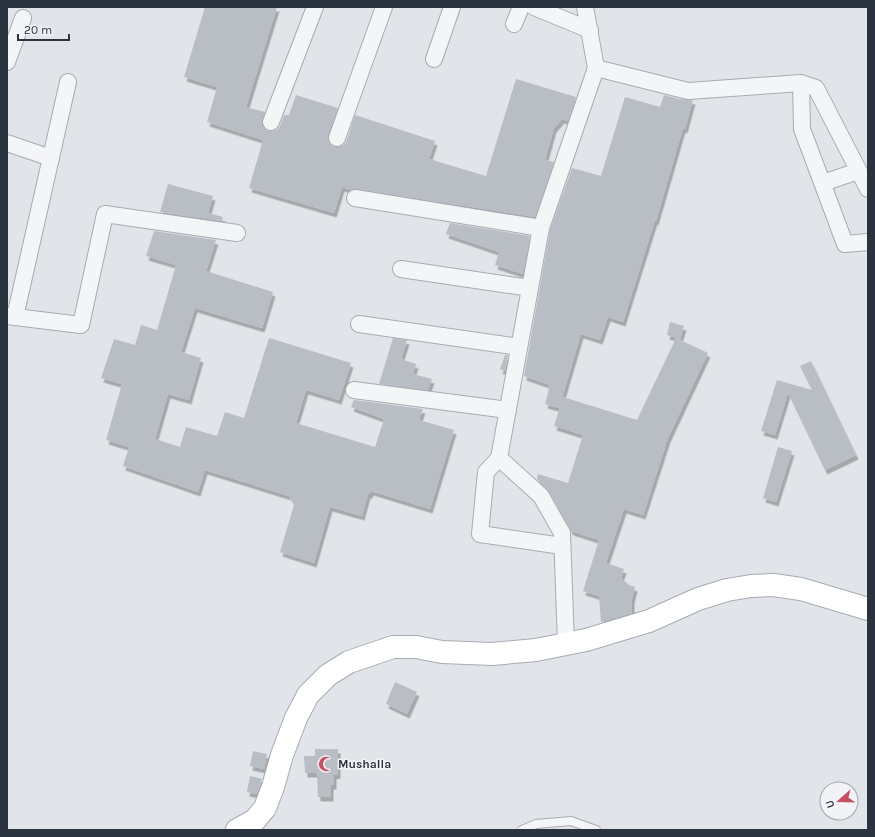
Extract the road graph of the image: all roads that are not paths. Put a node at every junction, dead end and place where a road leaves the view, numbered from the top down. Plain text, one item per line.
1 (315, 7) edge
2 (384, 7) edge
3 (452, 7) edge
4 (521, 7) edge
5 (534, 7) edge
6 (585, 7) edge
7 (23, 18) dead end
8 (514, 24) dead end
9 (590, 30) junction
10 (434, 59) dead end
11 (7, 62) edge
12 (596, 68) junction
13 (68, 82) dead end
14 (801, 83) junction
15 (271, 122) dead end
16 (337, 138) dead end
17 (7, 143) edge
18 (51, 158) junction
19 (858, 171) junction
20 (822, 183) junction
21 (868, 189) edge
22 (355, 198) dead end
23 (541, 228) junction
24 (237, 233) dead end
25 (868, 242) edge
26 (401, 269) dead end
27 (530, 288) junction
28 (11, 317) edge
29 (359, 324) dead end
30 (519, 347) junction
31 (354, 390) dead end
32 (508, 410) junction
33 (499, 458) junction
34 (562, 546) junction
35 (868, 609) edge
36 (566, 644) junction
37 (237, 830) edge
38 (522, 830) edge
39 (596, 830) edge

1 - 15 street
2 - 16 street
3 - 10 street
4 - 8 street
5 - 9 street
6 - 9 street
7 - 11 street
9 - 12 street
12 - 14 street
12 - 23 street
13 - 18 street
14 - 19 street
14 - 20 street
17 - 18 street
18 - 28 street
19 - 20 street
19 - 21 street
20 - 25 street
22 - 23 street
23 - 27 street
24 - 28 street
26 - 27 street
27 - 30 street
29 - 30 street
30 - 32 street
31 - 32 street
32 - 33 street
33 - 34 street
33 - 34 street
34 - 36 street
35 - 36 street
36 - 37 street
38 - 39 lane

